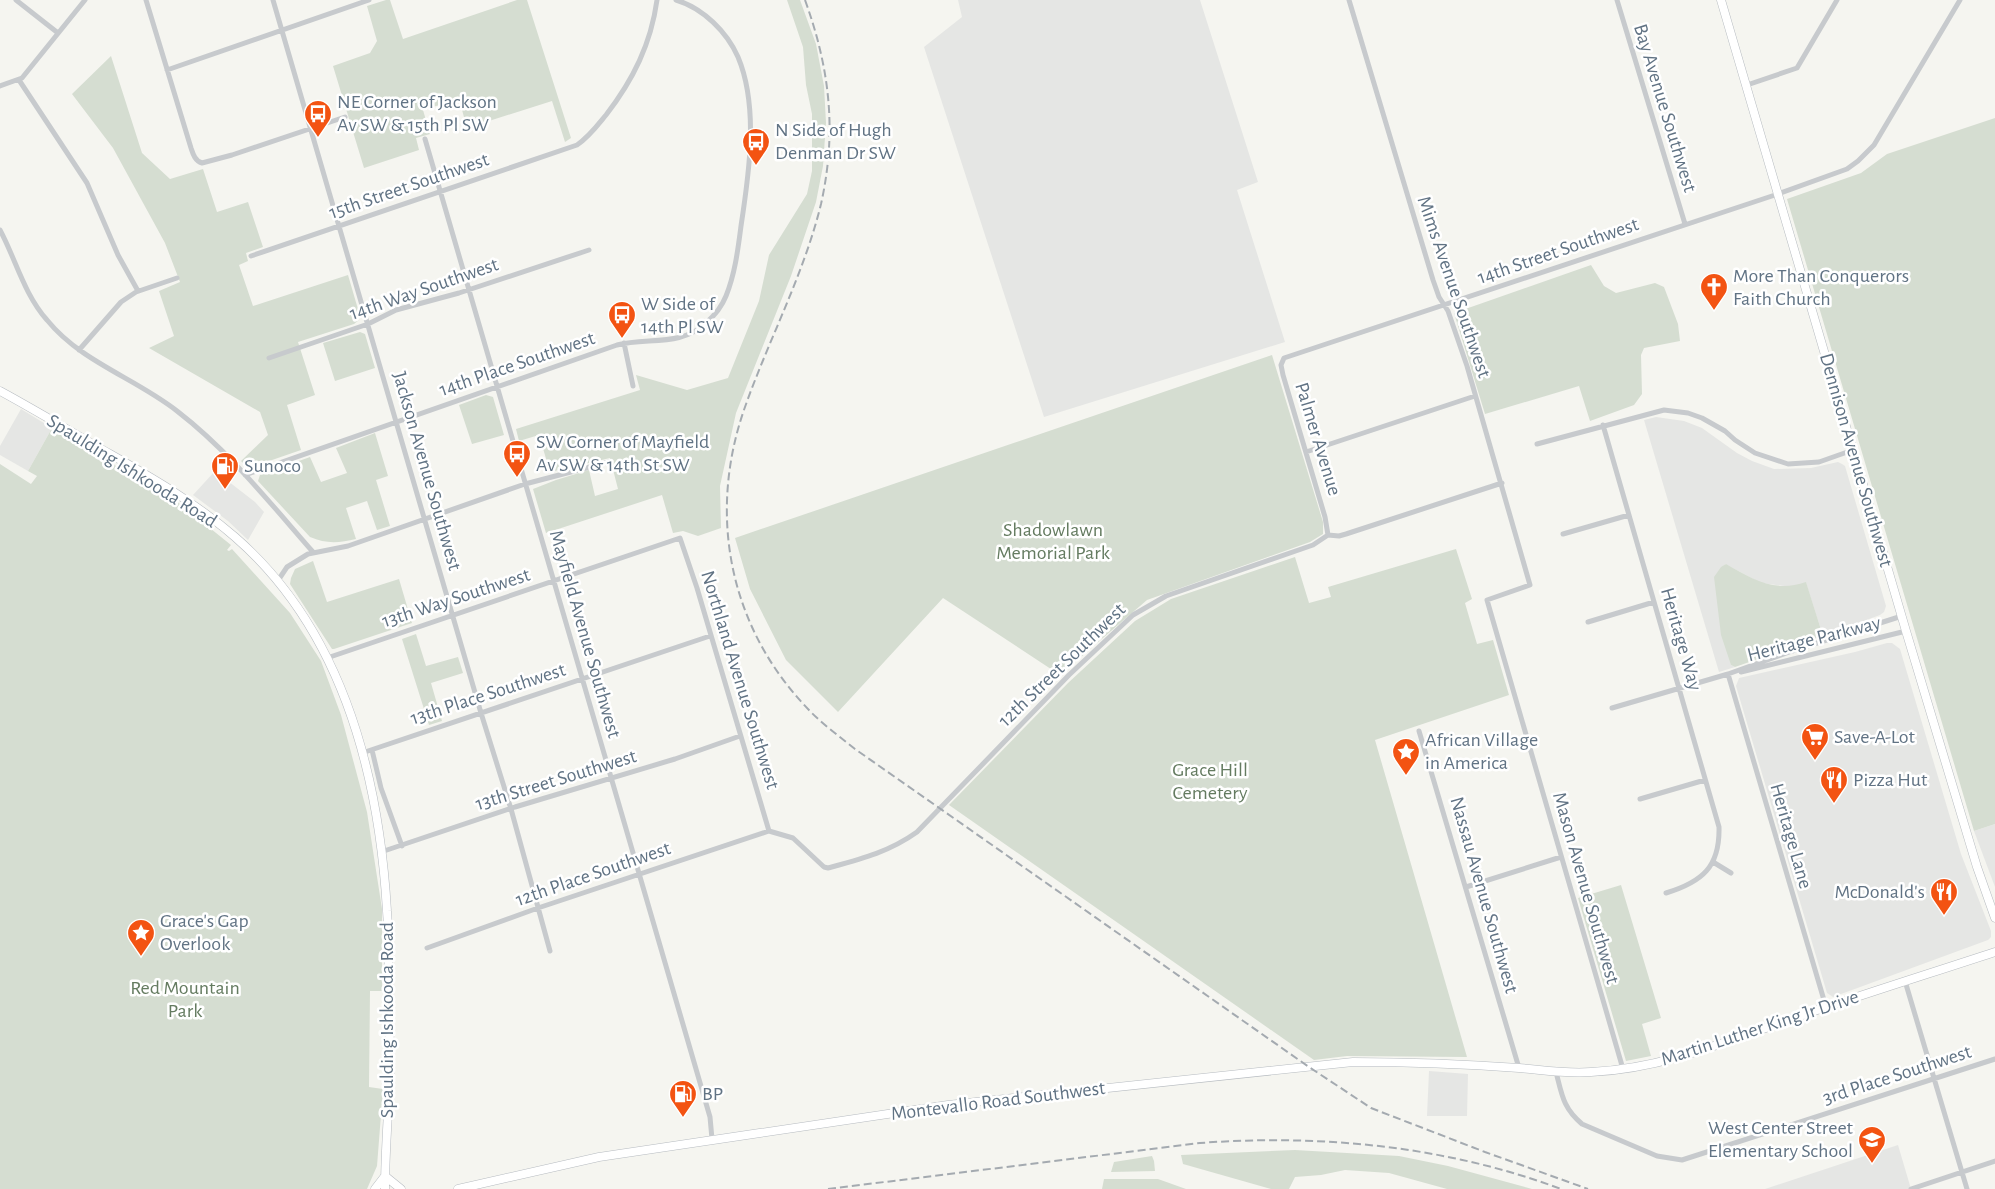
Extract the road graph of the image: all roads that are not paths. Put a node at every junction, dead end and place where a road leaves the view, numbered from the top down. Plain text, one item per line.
1 (16, 0) edge
2 (85, 0) edge
3 (146, 0) edge
4 (272, 0) edge
5 (369, 0) edge
6 (657, 0) edge
7 (676, 0) edge
8 (1349, 0) edge
9 (1617, 0) edge
10 (1721, 0) edge
11 (1838, 0) edge
12 (1960, 0) edge
13 (281, 30) junction
14 (58, 33) junction
15 (167, 70) junction
16 (19, 80) junction
17 (1747, 85) junction
18 (0, 86) edge
19 (344, 117) dead end
20 (310, 128) junction
21 (425, 139) dead end
22 (440, 191) junction
23 (1778, 194) junction
24 (1686, 224) junction
25 (339, 225) junction
26 (0, 230) edge
27 (589, 250) dead end
28 (250, 256) dead end
29 (177, 278) dead end
30 (469, 289) junction
31 (138, 291) junction
32 (1445, 306) junction
33 (368, 324) junction
34 (624, 343) junction
35 (79, 350) junction
36 (1289, 356) joint
37 (269, 358) dead end
38 (497, 386) junction
39 (633, 386) dead end
40 (0, 391) edge
41 (1475, 396) junction
42 (397, 421) junction
43 (1603, 425) junction
44 (1537, 444) dead end
45 (1854, 450) junction
46 (1306, 452) junction
47 (608, 462) dead end
48 (245, 475) junction
49 (1502, 483) junction
50 (525, 484) junction
51 (1629, 515) junction
52 (425, 519) junction
53 (1563, 534) dead end
54 (1328, 535) junction
55 (680, 538) joint
56 (313, 552) junction
57 (554, 581) junction
58 (278, 582) junction
59 (1487, 600) joint
60 (1654, 602) junction
61 (453, 615) junction
62 (1902, 616) junction
63 (1588, 622) dead end
64 (1906, 631) junction
65 (710, 636) junction
66 (327, 658) junction
67 (1728, 674) junction
68 (583, 679) junction
69 (1679, 689) junction
70 (1612, 708) dead end
71 (481, 713) junction
72 (1419, 730) dead end
73 (740, 736) junction
74 (372, 750) junction
75 (362, 753) junction
76 (612, 778) junction
77 (1705, 780) junction
78 (1640, 800) dead end
79 (511, 809) junction
80 (769, 830) junction
81 (402, 846) junction
82 (381, 852) junction
83 (1561, 857) junction
84 (1713, 862) junction
85 (639, 873) junction
86 (1731, 873) dead end
87 (1466, 887) junction
88 (1666, 893) dead end
89 (538, 908) junction
90 (1995, 918) edge
91 (427, 948) dead end
92 (550, 951) dead end
93 (1995, 952) edge
94 (1905, 981) junction
95 (1826, 1007) junction
96 (1995, 1059) edge
97 (1520, 1068) junction
98 (1623, 1069) junction
99 (1556, 1072) junction
100 (1935, 1078) junction
101 (712, 1139) junction
102 (1995, 1161) edge
103 (1962, 1171) junction
104 (385, 1176) junction
105 (375, 1189) edge
106 (385, 1189) edge
107 (401, 1189) edge
108 (458, 1189) edge
109 (1910, 1189) edge
110 (1967, 1189) edge

1 - 14 street
2 - 14 street
3 - 15 street
4 - 13 street, Jackson Avenue Southwest
5 - 13 street
6 - 22 street, 15th Street Southwest
7 - 34 street, 14th Place Southwest
8 - 32 street, Mims Avenue Southwest
9 - 24 street, Bay Avenue Southwest
10 - 17 main road, Dennison Avenue Southwest
11 - 17 street
12 - 23 street
13 - 15 street
13 - 20 street, Jackson Avenue Southwest
14 - 16 street
15 - 20 street
16 - 18 street
16 - 31 street
17 - 23 main road, Dennison Avenue Southwest
19 - 20 street
20 - 25 street, Jackson Avenue Southwest
21 - 22 street, Mayfield Avenue Southwest
22 - 25 street, 15th Street Southwest
22 - 30 street, Mayfield Avenue Southwest
23 - 24 street, 14th Street Southwest
23 - 45 main road, Dennison Avenue Southwest
24 - 32 street, 14th Street Southwest
25 - 28 street, 15th Street Southwest
25 - 33 street, Jackson Avenue Southwest
26 - 35 street
27 - 30 street, 14th Way Southwest
29 - 31 street
30 - 33 street, 14th Way Southwest
30 - 38 street, Mayfield Avenue Southwest
31 - 35 street
32 - 36 street, 14th Street Southwest
32 - 41 street, Mims Avenue Southwest
33 - 37 street, 14th Way Southwest
33 - 42 street, Jackson Avenue Southwest
34 - 38 street, 14th Place Southwest
34 - 39 street
35 - 48 street
36 - 46 street, Palmer Avenue
38 - 42 street, 14th Place Southwest
38 - 50 street, Mayfield Avenue Southwest
40 - 58 main road, Spaulding Ishkooda Road
41 - 46 street
41 - 49 street, Mims Avenue Southwest
42 - 48 street, 14th Place Southwest
42 - 52 street, Jackson Avenue Southwest
43 - 44 street
43 - 45 street
43 - 51 street, Heritage Way
45 - 62 main road, Dennison Avenue Southwest
46 - 54 street, Palmer Avenue
47 - 50 street
48 - 56 street
49 - 54 street, 12th Street Southwest
49 - 59 street, Mims Avenue Southwest
50 - 52 street
50 - 57 street, Mayfield Avenue Southwest
51 - 53 street
51 - 60 street, Heritage Way
52 - 56 street
52 - 61 street, Jackson Avenue Southwest
54 - 80 street, 12th Street Southwest
55 - 57 street, 13th Way Southwest
55 - 65 street, Northland Avenue Southwest
56 - 58 street
57 - 61 street, 13th Way Southwest
57 - 68 street, Mayfield Avenue Southwest
58 - 66 main road, Spaulding Ishkooda Road
59 - 83 street, Mason Avenue Southwest
60 - 63 street
60 - 69 street, Heritage Way
61 - 66 street, 13th Way Southwest
61 - 71 street, Jackson Avenue Southwest
62 - 64 main road, Dennison Avenue Southwest
62 - 67 street, Heritage Parkway
64 - 67 street, Heritage Parkway
64 - 90 main road, Dennison Avenue Southwest
65 - 68 street, 13th Place Southwest
65 - 73 street, Northland Avenue Southwest
66 - 75 main road, Spaulding Ishkooda Road
67 - 69 street, Heritage Parkway
67 - 95 street, Heritage Lane
68 - 71 street, 13th Place Southwest
68 - 76 street, Mayfield Avenue Southwest
69 - 70 street, Heritage Parkway
69 - 77 street, Heritage Way
71 - 74 street, 13th Place Southwest
71 - 79 street, Jackson Avenue Southwest
72 - 87 street, Nassau Avenue Southwest
73 - 76 street, 13th Street Southwest
73 - 80 street, Northland Avenue Southwest
74 - 75 street, 13th Place Southwest
74 - 81 street
75 - 82 main road, Spaulding Ishkooda Road
76 - 79 street, 13th Street Southwest
76 - 85 street, Mayfield Avenue Southwest
77 - 78 street
77 - 84 street, Heritage Way
79 - 81 street, 13th Street Southwest
79 - 89 street, Jackson Avenue Southwest
80 - 85 street, 12th Place Southwest
81 - 82 street, 13th Street Southwest
82 - 104 main road, Spaulding Ishkooda Road
83 - 87 street
83 - 98 street, Mason Avenue Southwest
84 - 86 street
84 - 88 street, Heritage Way
85 - 89 street, 12th Place Southwest
85 - 101 street, Mayfield Avenue Southwest
87 - 97 street, Nassau Avenue Southwest
89 - 91 street, 12th Place Southwest
89 - 92 street, Jackson Avenue Southwest
93 - 94 main road, Martin Luther King Jr Drive
94 - 95 main road, Martin Luther King Jr Drive
94 - 100 street
95 - 98 main road, Martin Luther King Jr Drive
96 - 100 street, 3rd Place Southwest
97 - 99 main road, Martin Luther King Jr Drive
97 - 101 main road, Montevallo Road Southwest
98 - 99 main road, Martin Luther King Jr Drive
99 - 100 street, 3rd Place Southwest
100 - 103 street
101 - 108 main road, Montevallo Road Southwest
102 - 103 street
103 - 109 street
103 - 110 street
104 - 105 main road
104 - 106 main road, Spaulding Ishkooda Road
104 - 107 main road

